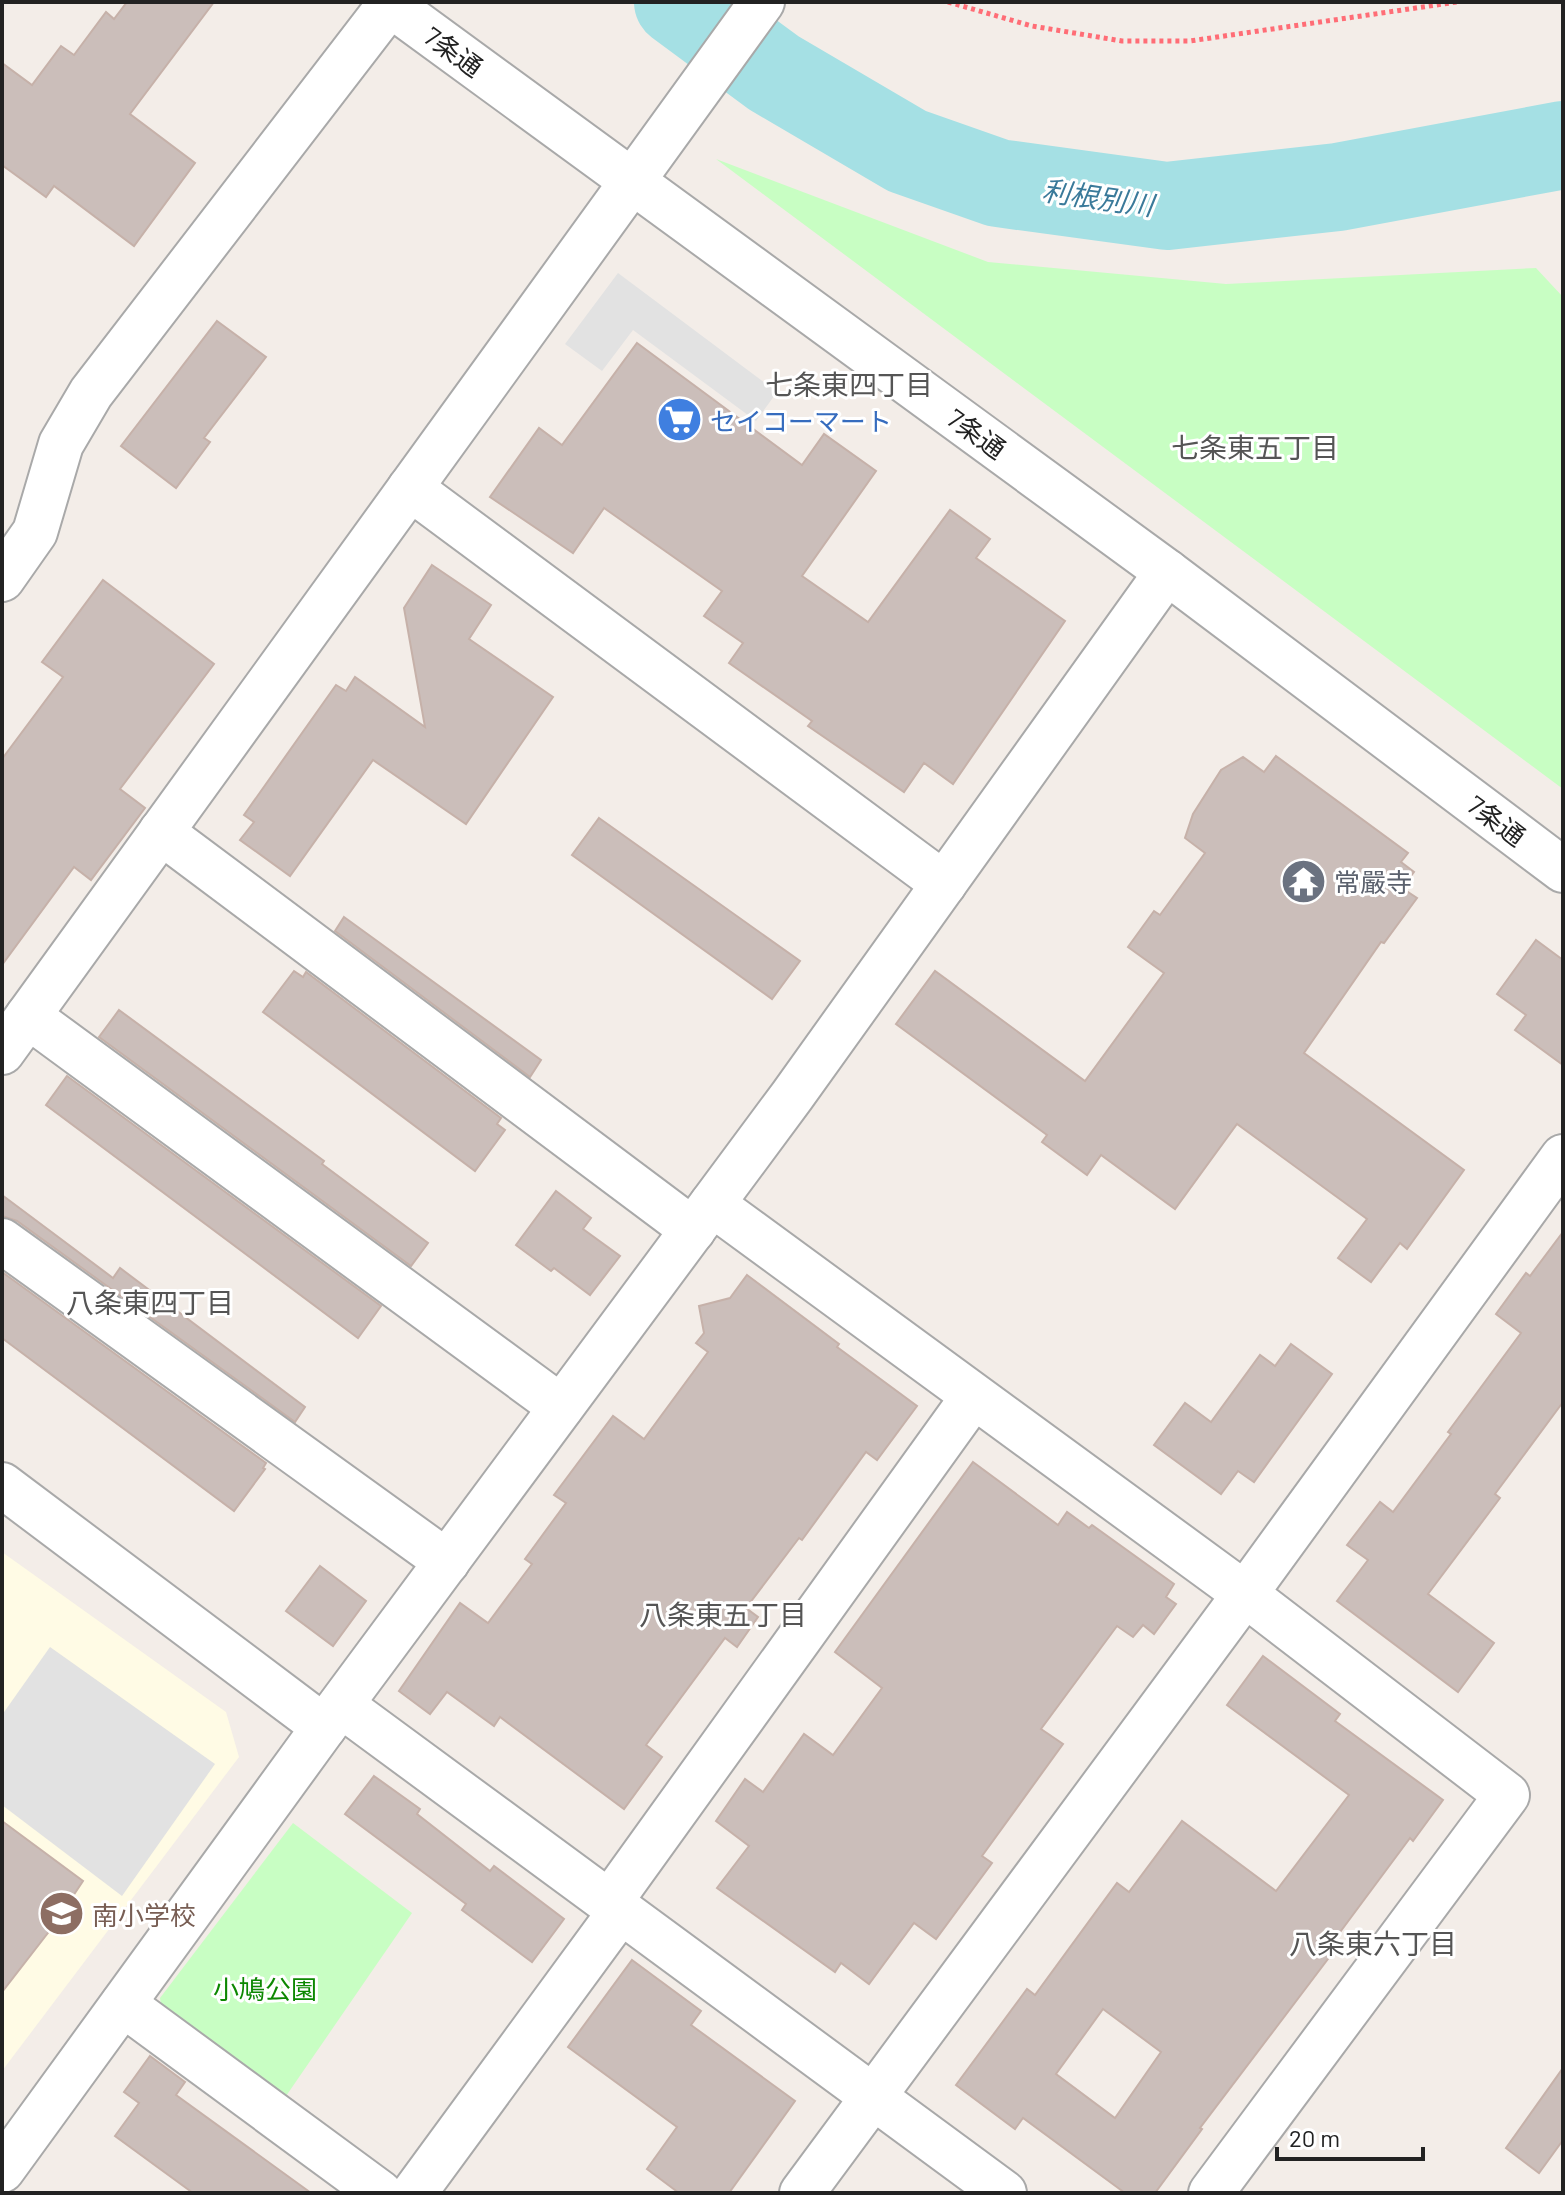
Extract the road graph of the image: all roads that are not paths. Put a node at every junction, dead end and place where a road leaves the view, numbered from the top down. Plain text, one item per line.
1 (762, 2) edge
2 (389, 3) edge
3 (633, 181) junction
4 (410, 488) junction
5 (1167, 572) junction
6 (2, 579) edge
7 (161, 832) junction
8 (1563, 870) edge
9 (944, 884) junction
10 (28, 1016) junction
11 (2, 1052) edge
12 (1563, 1157) edge
13 (702, 1217) junction
14 (2, 1241) edge
15 (973, 1397) junction
16 (561, 1407) junction
17 (2, 1485) edge
18 (447, 1562) junction
19 (1245, 1594) junction
20 (333, 1716) junction
21 (614, 1907) junction
22 (123, 2004) junction
23 (871, 2096) junction
24 (2, 2170) edge
25 (380, 2193) edge
26 (414, 2193) edge
27 (802, 2193) edge
28 (1004, 2193) edge
29 (1211, 2193) edge

1 - 3 street
2 - 3 street, 7条通
2 - 6 street
3 - 4 street
3 - 5 street, 7条通
4 - 7 street
4 - 9 street
5 - 8 street, 7条通
5 - 9 street
7 - 10 street
7 - 13 street
9 - 13 street
10 - 11 street
10 - 16 street
12 - 19 street
13 - 15 street
13 - 16 street
14 - 18 street
15 - 19 street
15 - 21 street
16 - 18 street
17 - 20 street
18 - 20 street
19 - 23 street
19 - 29 street
20 - 21 street
20 - 22 street
21 - 23 street
21 - 26 street
22 - 24 street
22 - 25 street
23 - 27 street
23 - 28 street

